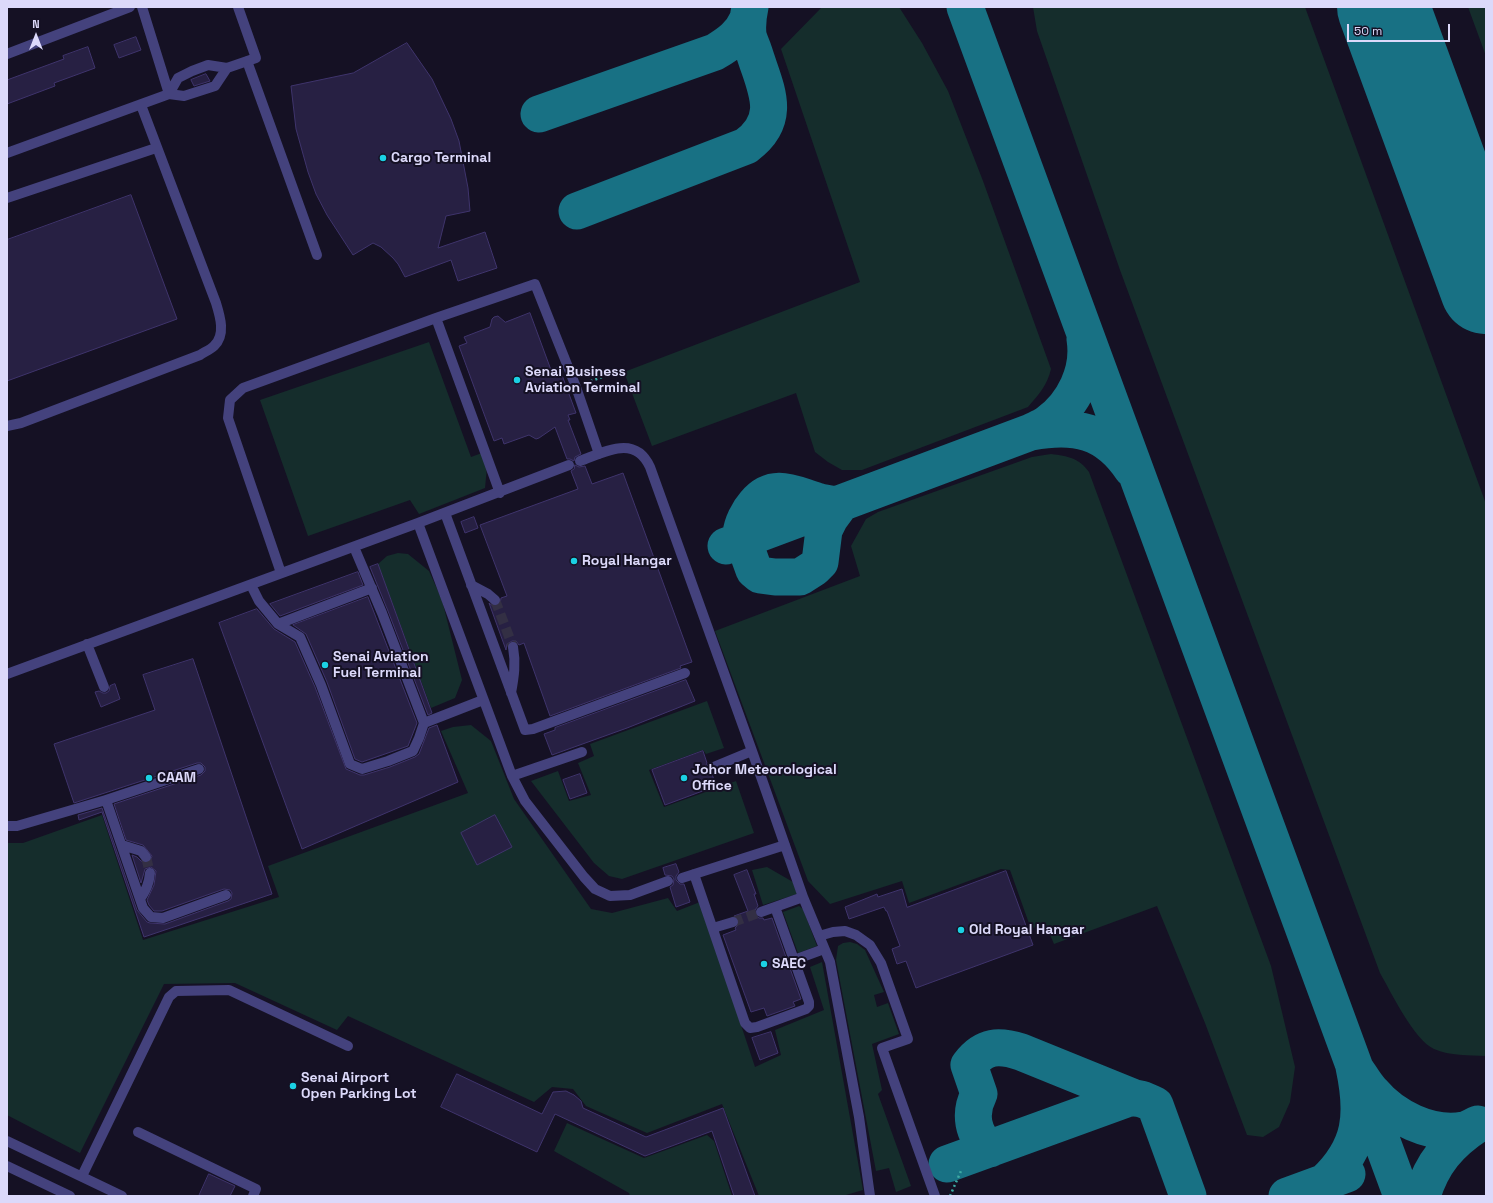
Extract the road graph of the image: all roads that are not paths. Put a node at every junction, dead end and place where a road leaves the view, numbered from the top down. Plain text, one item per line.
1 (130, 7) edge
2 (142, 7) edge
3 (238, 7) edge
4 (7, 54) edge
5 (247, 61) junction
6 (227, 68) junction
7 (169, 94) junction
8 (141, 105) junction
9 (156, 148) junction
10 (7, 153) edge
11 (7, 198) edge
12 (317, 255) dead end
13 (436, 318) junction
14 (7, 426) edge
15 (599, 454) junction
16 (580, 461) dead end
17 (569, 465) dead end
18 (500, 493) junction
19 (445, 513) junction
20 (418, 523) junction
21 (354, 547) junction
22 (281, 573) junction
23 (251, 585) junction
24 (471, 585) junction
25 (372, 588) junction
26 (495, 600) tunnel mouth
27 (278, 624) junction
28 (88, 644) junction
29 (513, 647) tunnel mouth
30 (685, 673) dead end
31 (7, 674) edge
32 (104, 686) dead end
33 (511, 693) junction
34 (483, 700) junction
35 (424, 723) junction
36 (752, 751) junction
37 (582, 752) dead end
38 (711, 768) dead end
39 (199, 769) dead end
40 (512, 776) junction
41 (106, 800) junction
42 (7, 826) edge
43 (785, 845) junction
44 (122, 846) junction
45 (146, 858) tunnel mouth
46 (150, 873) tunnel mouth
47 (694, 874) junction
48 (682, 878) dead end
49 (668, 881) dead end
50 (226, 895) dead end
51 (803, 897) junction
52 (140, 899) junction
53 (774, 907) junction
54 (761, 912) tunnel mouth
55 (733, 922) tunnel mouth
56 (713, 928) junction
57 (819, 936) junction
58 (824, 949) junction
59 (794, 960) junction
60 (348, 1046) dead end
61 (138, 1132) dead end
62 (7, 1141) edge
63 (7, 1166) edge
64 (82, 1176) junction
65 (70, 1196) edge
66 (122, 1196) edge
67 (253, 1196) edge
68 (870, 1196) edge
69 (935, 1196) edge

1 - 4 street
2 - 7 street
3 - 5 street
5 - 6 street
5 - 12 street
6 - 7 street
6 - 7 street
7 - 8 street
8 - 9 street
8 - 10 street
9 - 11 street
9 - 14 street
13 - 15 street
13 - 18 street
13 - 22 street
15 - 16 street
15 - 36 street
17 - 18 street
18 - 19 street
19 - 20 street
19 - 24 street
20 - 21 street
20 - 34 street
21 - 22 street
21 - 25 street
22 - 23 street
23 - 27 street
23 - 28 street
24 - 26 street
24 - 33 street
25 - 27 street
25 - 35 street
27 - 35 street
28 - 31 street
28 - 32 street
29 - 33 street
30 - 33 street
34 - 35 street
34 - 40 street
36 - 38 street
36 - 43 street
37 - 40 street
39 - 41 street
40 - 49 street
41 - 42 street
41 - 44 street
43 - 47 street
43 - 51 street
44 - 45 street
44 - 52 street
46 - 52 street
47 - 48 street
47 - 56 street
50 - 52 street
51 - 53 street
51 - 57 street
53 - 54 street
53 - 59 street
55 - 56 street
56 - 59 street
57 - 58 street
57 - 69 street
58 - 59 street
58 - 68 street
60 - 64 street
61 - 67 street
62 - 64 street
63 - 65 street
64 - 66 street

